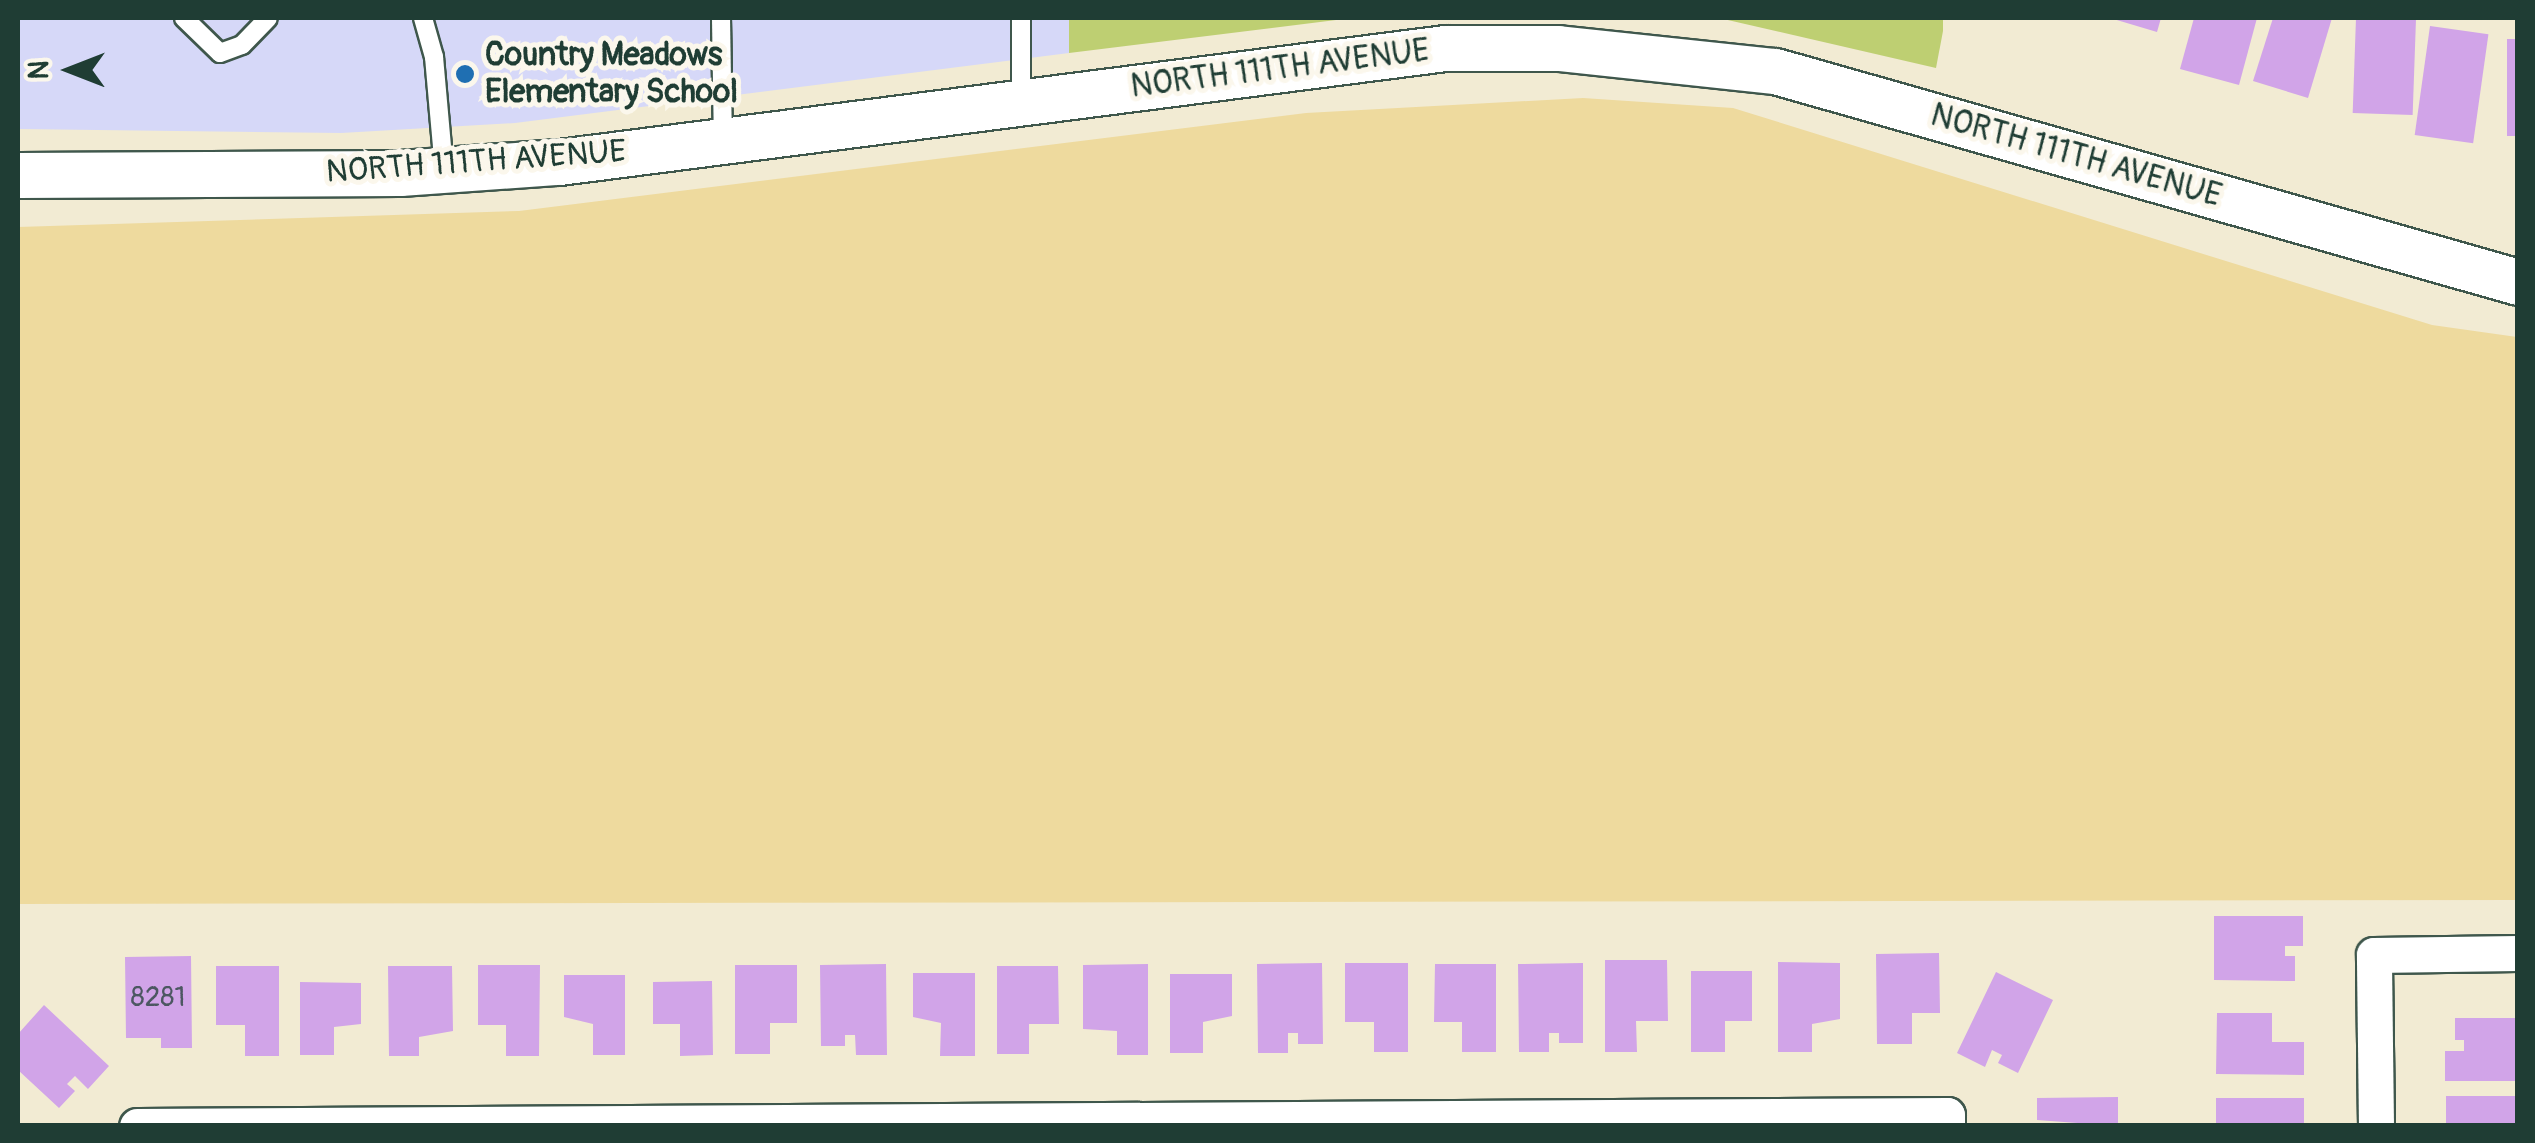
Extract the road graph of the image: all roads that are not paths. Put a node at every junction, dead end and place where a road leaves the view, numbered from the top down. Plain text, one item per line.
1 (184, 18) edge
2 (268, 18) edge
3 (423, 18) edge
4 (721, 18) edge
5 (1021, 18) edge
6 (1021, 103) junction
7 (723, 141) junction
8 (444, 170) junction
9 (18, 176) edge
10 (2518, 282) edge
11 (2518, 953) edge
12 (1948, 1120) edge
13 (1527, 1122) edge
14 (1100, 1123) edge
15 (136, 1124) edge
16 (2376, 1126) edge

1 - 2 lane
3 - 8 lane
4 - 7 lane
5 - 6 lane
6 - 7 street, NORTH 111TH AVENUE
6 - 10 street, NORTH 111TH AVENUE
7 - 8 street, NORTH 111TH AVENUE
8 - 9 street, NORTH 111TH AVENUE
11 - 16 street
12 - 13 street
13 - 14 street
14 - 15 street

